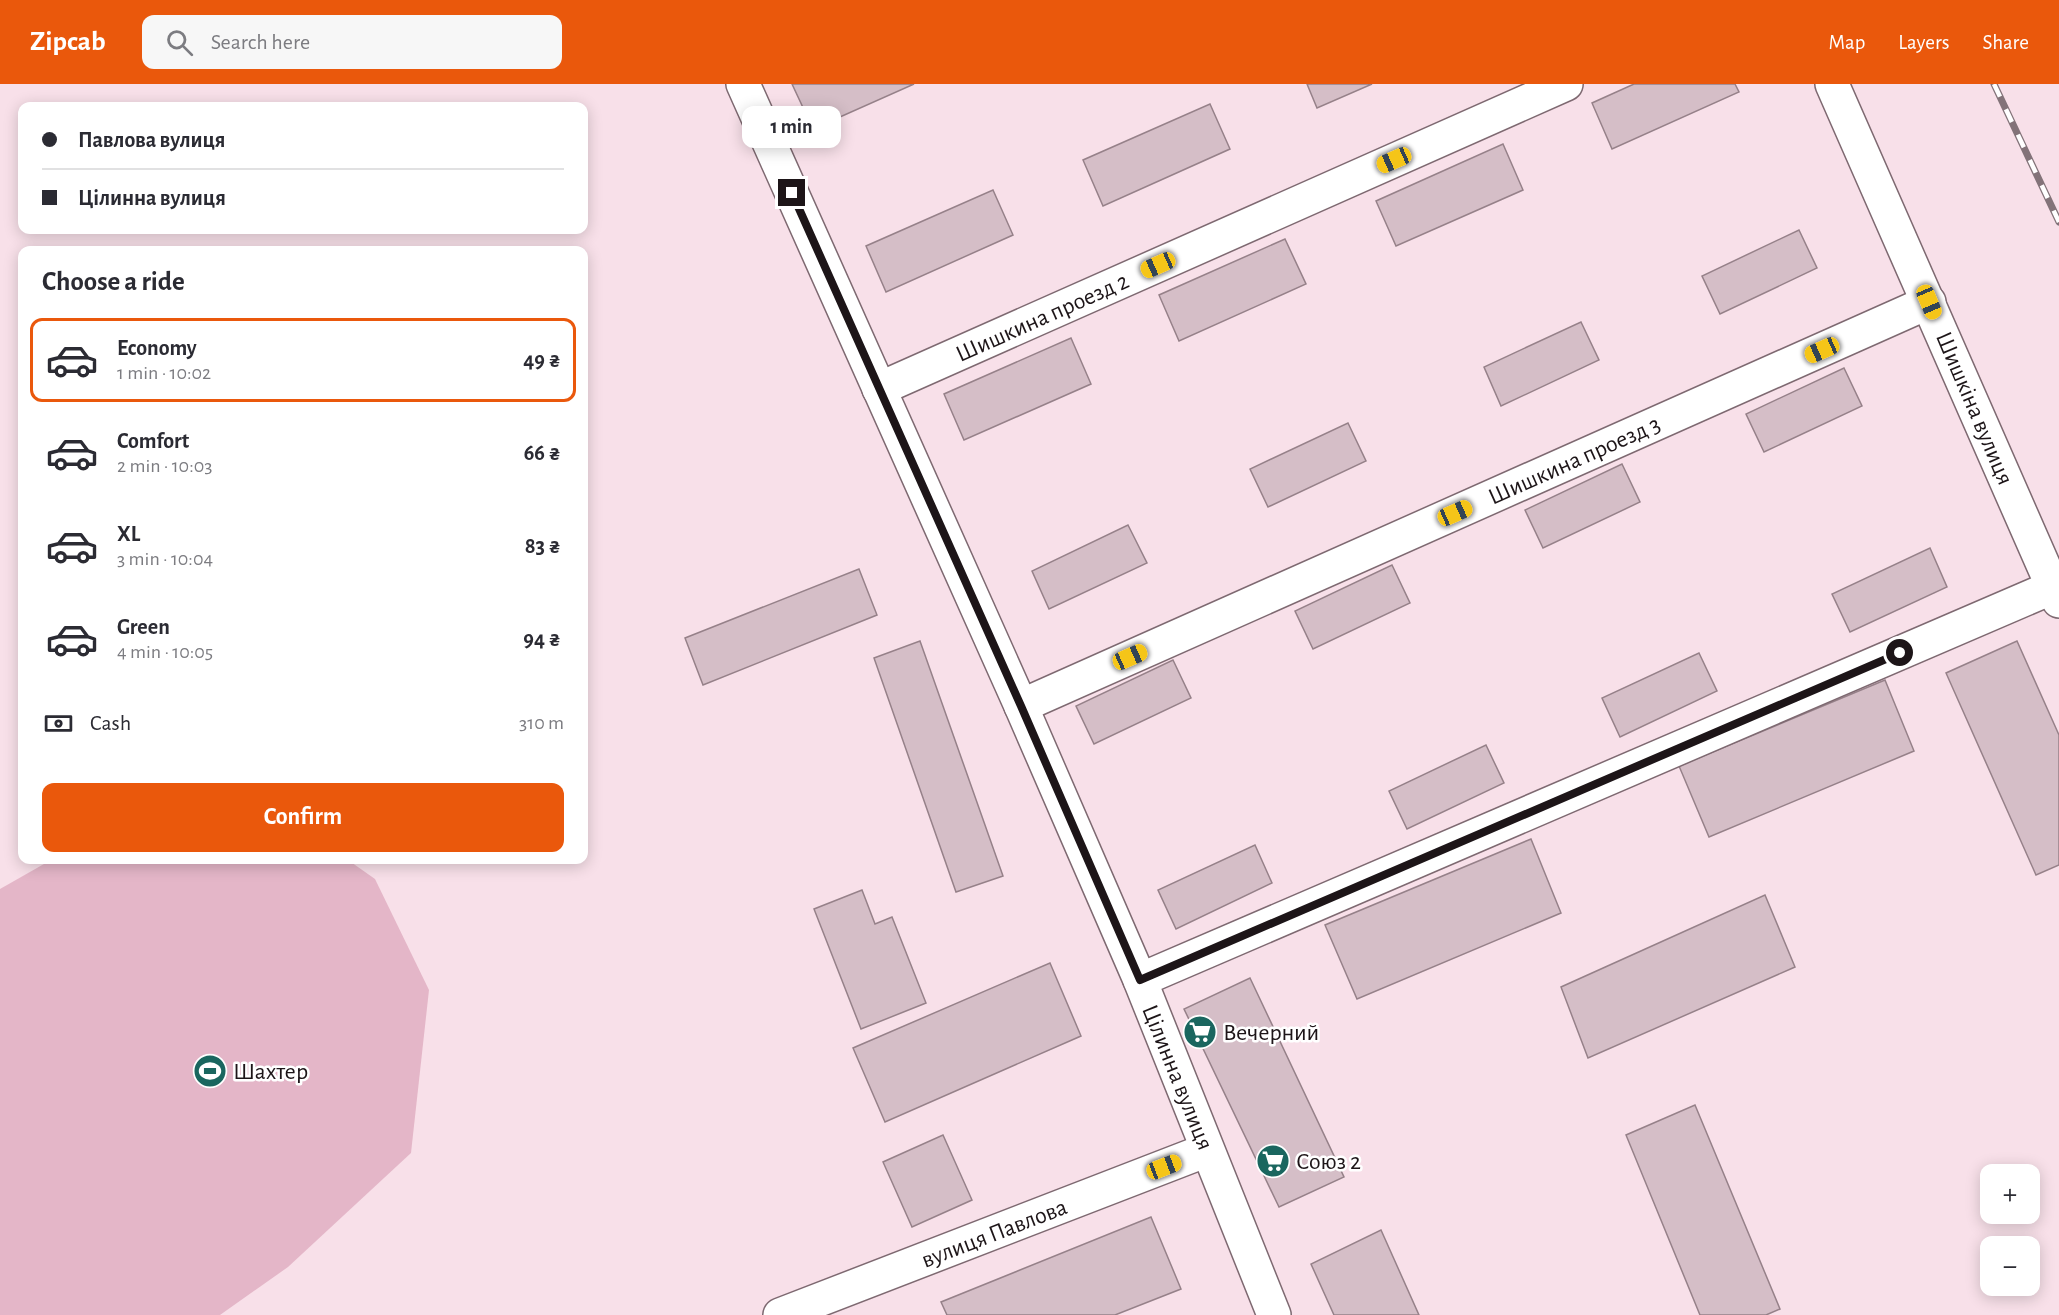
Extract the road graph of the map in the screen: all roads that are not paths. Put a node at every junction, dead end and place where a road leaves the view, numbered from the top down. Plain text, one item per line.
1 (743, 84) edge
2 (1566, 84) edge
3 (1832, 84) edge
4 (1929, 302) junction
5 (879, 388) junction
6 (2056, 594) edge
7 (1021, 706) junction
8 (1140, 980) junction
9 (1207, 1150) junction
10 (780, 1315) edge
11 (1274, 1315) edge

1 - 5 street, Цілинна вулиця
2 - 5 street, Шишкина проезд 2
3 - 4 street, Шишкіна вулиця
4 - 6 street, Шишкіна вулиця
4 - 7 street, Шишкина проезд 3
5 - 7 street, Цілинна вулиця
6 - 8 street
7 - 8 street, Цілинна вулиця
8 - 9 street, Цілинна вулиця
9 - 10 street, вулиця Павлова
9 - 11 street, Цілинна вулиця

